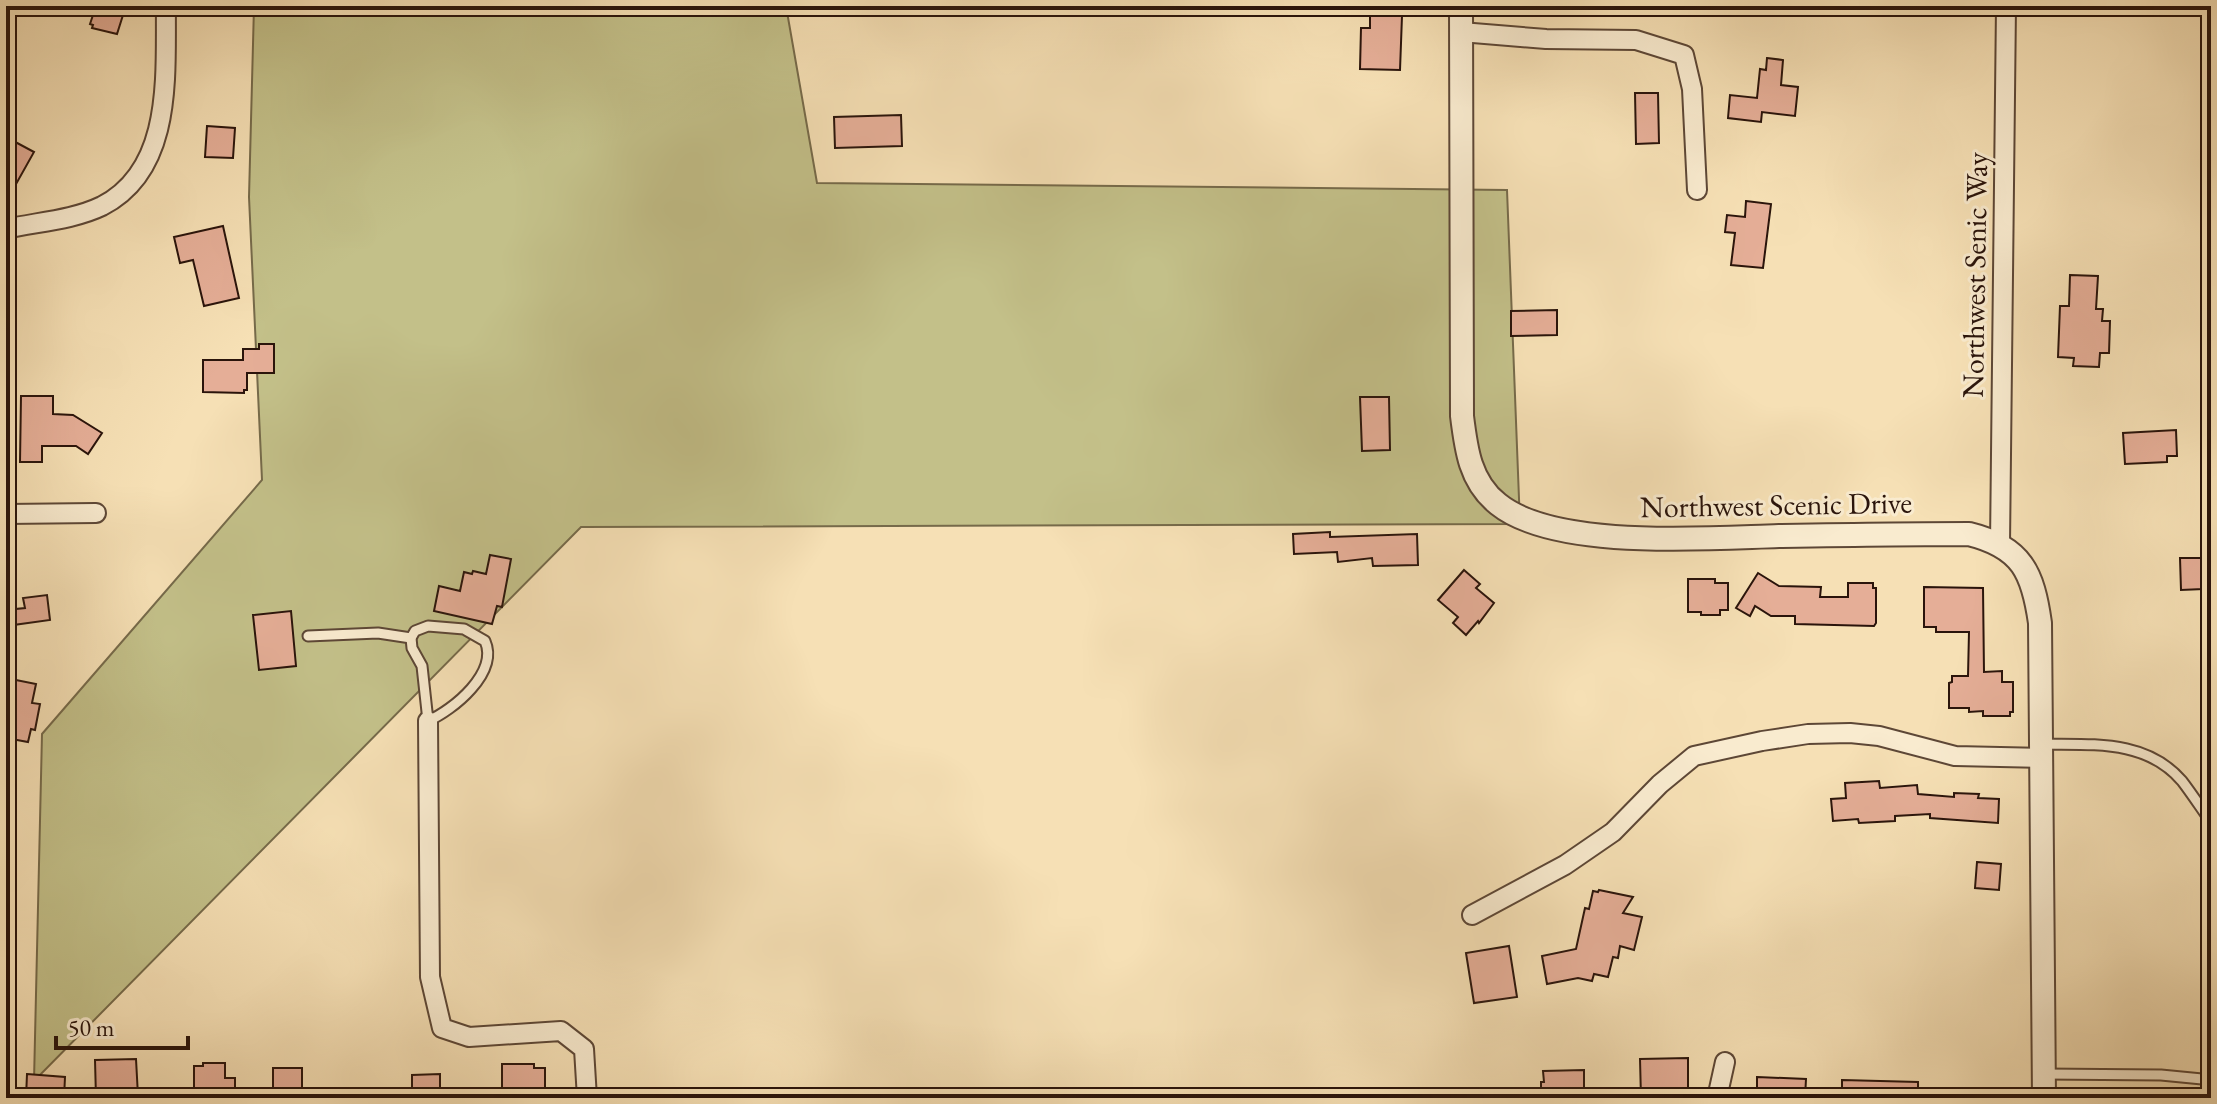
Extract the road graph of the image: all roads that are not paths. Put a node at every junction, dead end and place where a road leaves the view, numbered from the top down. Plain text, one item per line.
1 (166, 6) edge
2 (1461, 6) edge
3 (2006, 6) edge
4 (1461, 32) junction
5 (1697, 190) dead end
6 (6, 229) edge
7 (96, 513) dead end
8 (6, 514) edge
9 (2000, 544) junction
10 (308, 636) dead end
11 (411, 638) junction
12 (428, 721) junction
13 (2042, 751) junction
14 (2211, 822) edge
15 (1472, 915) dead end
16 (1725, 1062) dead end
17 (2044, 1074) junction
18 (2211, 1083) edge
19 (587, 1098) edge
20 (1717, 1098) edge
21 (2044, 1098) edge

1 - 6 street
2 - 4 street, Northwest Scenic Drive
3 - 9 street, Northwest Senic Way
4 - 5 street
4 - 9 street, Northwest Scenic Drive
7 - 8 street
9 - 13 street
10 - 11 lane
11 - 12 lane
11 - 12 lane
12 - 19 street
13 - 14 lane
13 - 15 street
13 - 17 street
16 - 20 street
17 - 18 lane
17 - 21 street

